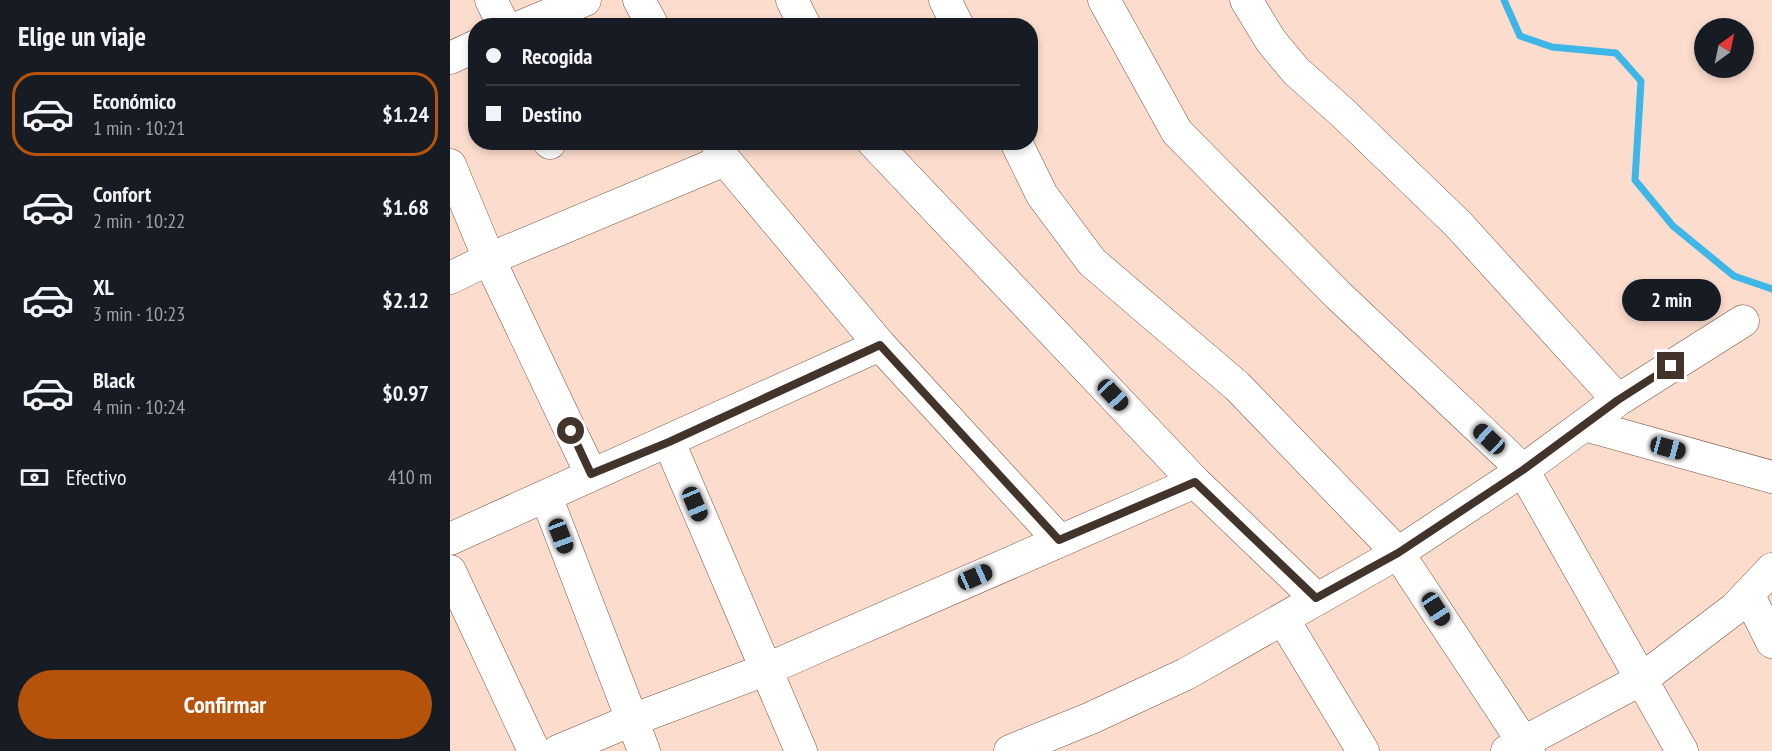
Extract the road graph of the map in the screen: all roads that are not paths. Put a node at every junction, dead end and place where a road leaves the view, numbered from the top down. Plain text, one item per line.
1 (491, 0) edge
2 (585, 0) edge
3 (639, 0) edge
4 (792, 0) edge
5 (945, 0) edge
6 (1104, 0) edge
7 (1246, 0) edge
8 (500, 18) edge
9 (541, 18) edge
10 (649, 18) edge
11 (801, 18) edge
12 (954, 18) edge
13 (468, 50) edge
14 (450, 58) edge
15 (881, 150) edge
16 (1020, 150) edge
17 (720, 151) edge
18 (450, 165) edge
19 (489, 259) junction
20 (450, 278) edge
21 (1743, 321) dead end
22 (880, 345) junction
23 (1618, 400) junction
24 (1585, 425) junction
25 (669, 442) junction
26 (1523, 470) junction
27 (591, 474) junction
28 (1772, 477) edge
29 (1195, 482) junction
30 (546, 496) junction
31 (450, 539) edge
32 (1059, 540) junction
33 (1398, 553) junction
34 (1772, 568) edge
35 (450, 571) edge
36 (1749, 596) junction
37 (1316, 598) junction
38 (1283, 619) junction
39 (1772, 642) edge
40 (765, 670) junction
41 (1642, 679) junction
42 (632, 720) junction
43 (1520, 748) edge
44 (534, 751) edge
45 (558, 751) edge
46 (644, 751) edge
47 (801, 751) edge
48 (1010, 751) edge
49 (1362, 751) edge
50 (1682, 751) edge

1 - 8 street
2 - 9 street
3 - 10 street
4 - 11 street
5 - 12 street
6 - 26 street
7 - 23 street
13 - 14 street
15 - 29 street
16 - 33 street
17 - 19 street
17 - 22 street
18 - 19 street
19 - 20 street
19 - 27 street
21 - 23 street
22 - 25 street
22 - 32 street
23 - 24 street
24 - 26 street
24 - 28 street
25 - 27 street
25 - 40 street
26 - 33 street
26 - 41 street
27 - 30 street
29 - 32 street
29 - 37 street
30 - 31 street
30 - 42 street
32 - 40 street
33 - 37 street
33 - 43 street
34 - 36 street
35 - 44 street
36 - 39 street
36 - 41 street
37 - 38 street
38 - 48 street
38 - 49 street
40 - 42 street
40 - 47 street
41 - 43 street
41 - 50 street
42 - 45 street
42 - 46 street

